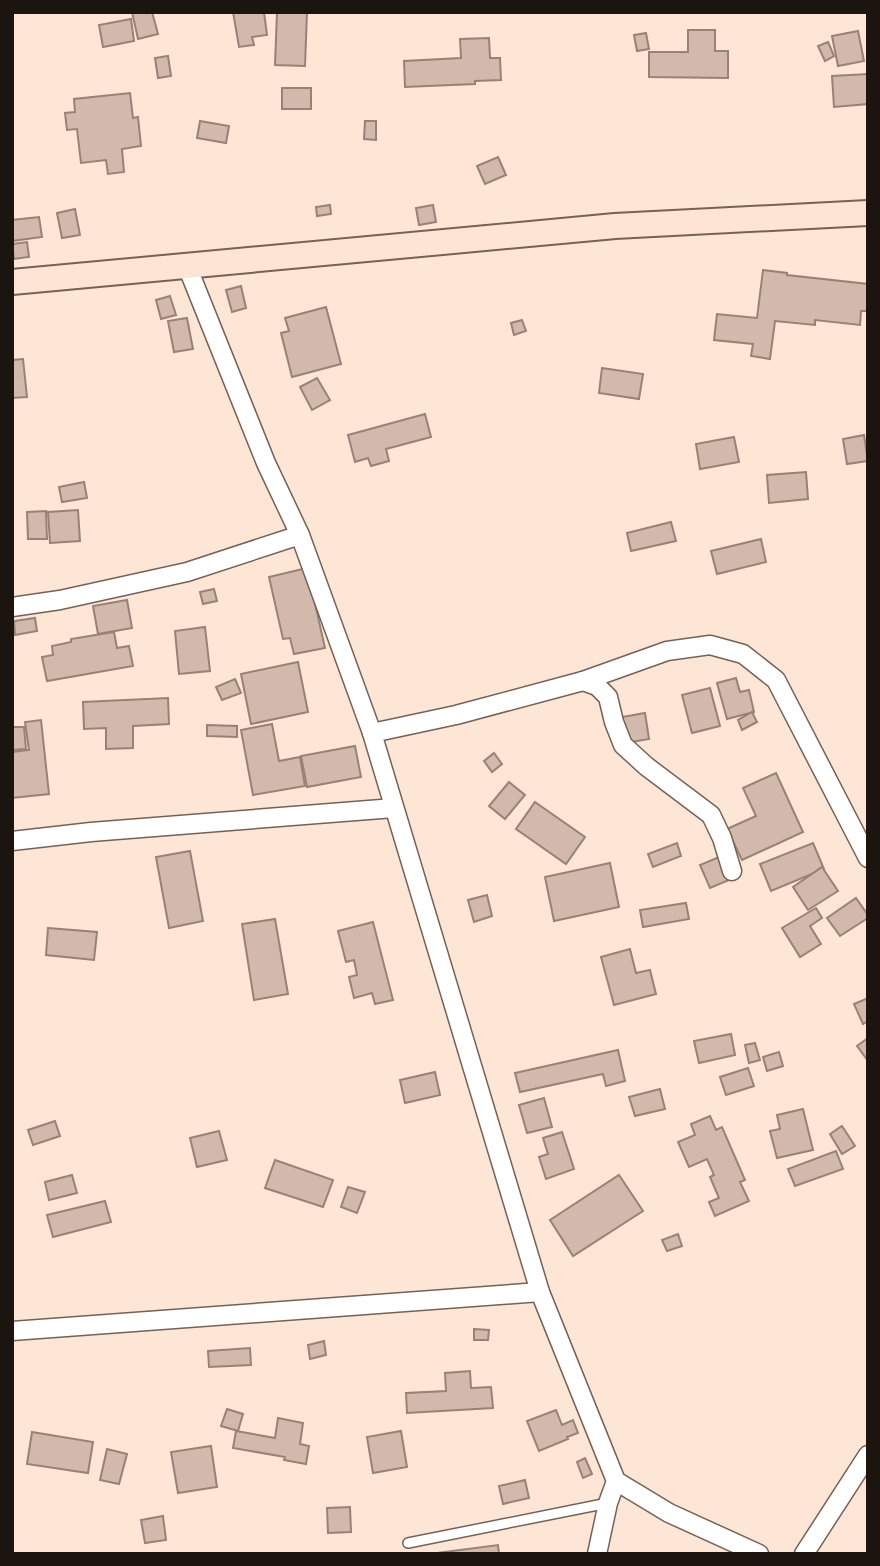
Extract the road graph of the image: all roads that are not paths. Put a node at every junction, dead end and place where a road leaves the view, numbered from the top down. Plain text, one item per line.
1 (868, 213) edge
2 (187, 266) junction
3 (12, 282) edge
4 (300, 535) junction
5 (12, 607) edge
6 (583, 681) junction
7 (372, 733) junction
8 (394, 808) junction
9 (12, 841) edge
10 (868, 858) edge
11 (732, 871) dead end
12 (540, 1292) junction
13 (12, 1331) edge
14 (868, 1455) edge
15 (617, 1481) junction
16 (608, 1503) junction
17 (408, 1544) dead end
18 (597, 1554) edge
19 (759, 1554) edge
20 (804, 1554) edge

1 - 2 street
2 - 3 street
2 - 4 street
4 - 5 street
4 - 7 street
6 - 7 street
6 - 10 street
6 - 11 street
7 - 8 street
8 - 9 street
8 - 12 street
12 - 13 street
12 - 15 street
14 - 20 street
15 - 16 street
15 - 19 street
16 - 17 lane
16 - 18 street

